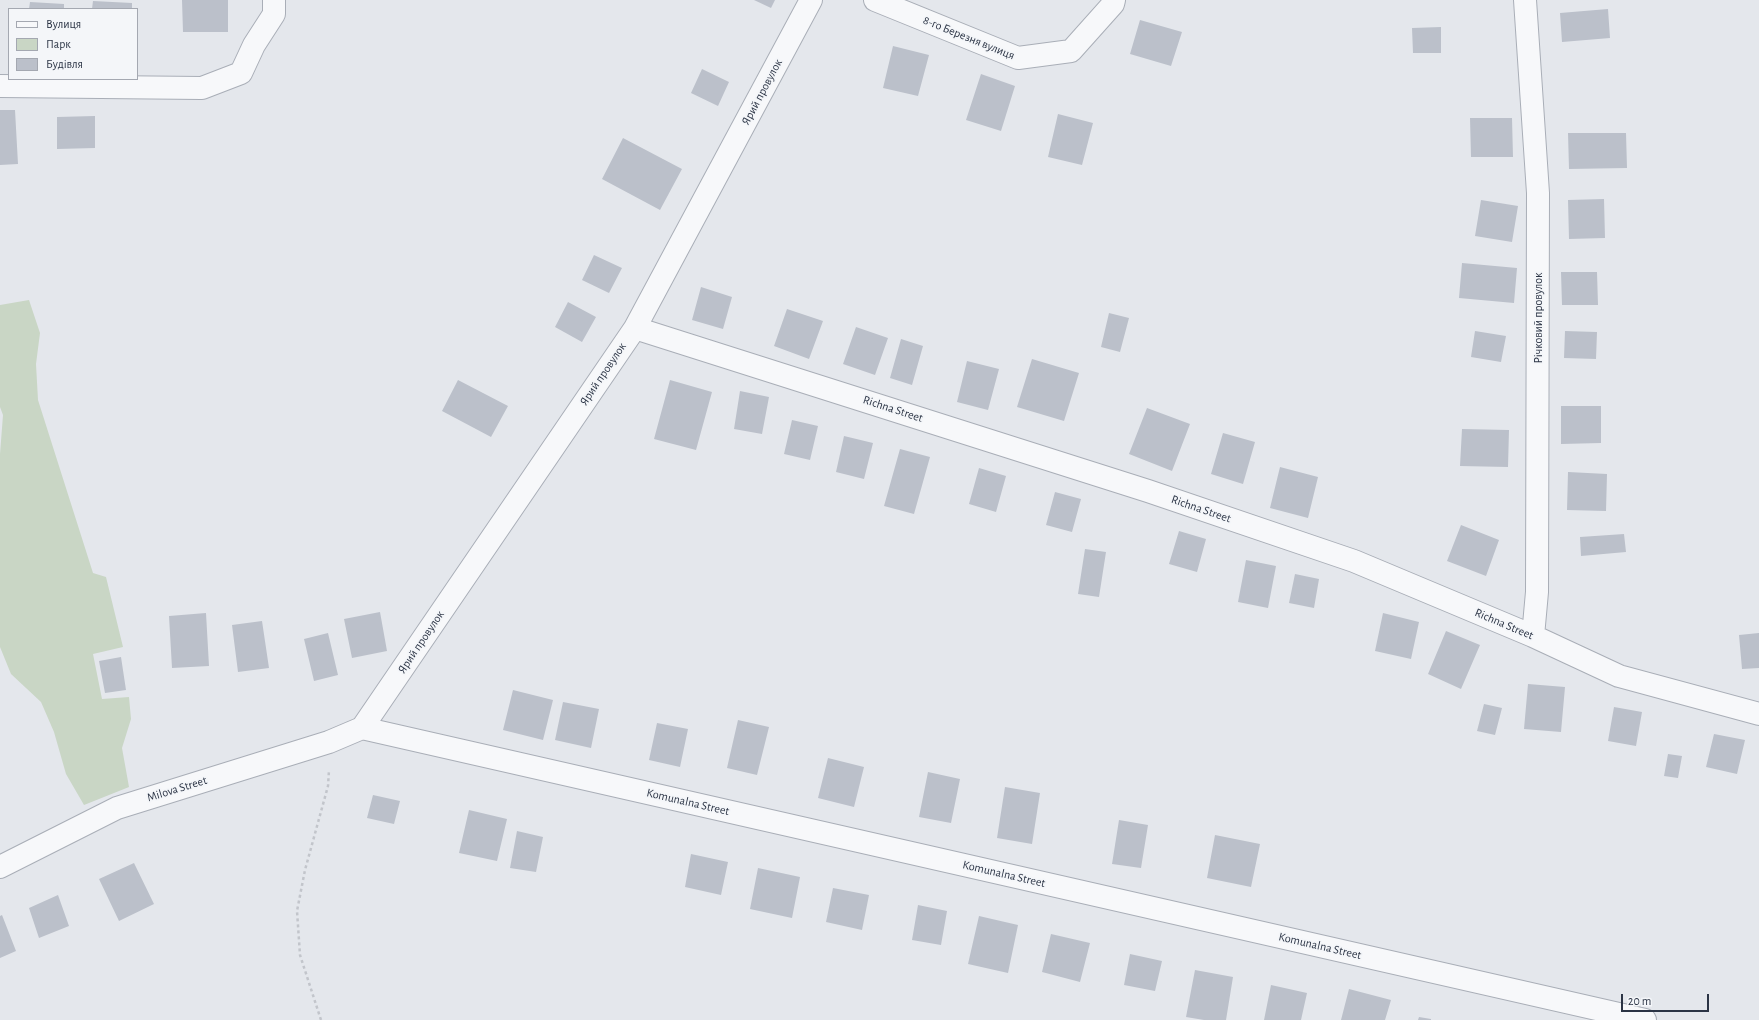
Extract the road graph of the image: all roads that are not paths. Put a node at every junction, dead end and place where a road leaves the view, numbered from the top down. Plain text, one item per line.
1 (274, 0) edge
2 (811, 0) edge
3 (875, 0) edge
4 (1114, 0) edge
5 (1525, 0) edge
6 (0, 86) edge
7 (635, 328) junction
8 (1533, 636) junction
9 (1759, 714) edge
10 (362, 728) junction
11 (0, 867) edge
12 (1645, 1020) edge

1 - 6 street
2 - 7 street, Ярий провулок
3 - 4 street, 8-го Березня вулиця
5 - 8 street, Річковий провулок
7 - 8 street, Richna Street
7 - 10 street, Ярий провулок
8 - 9 street, Richna Street
10 - 11 street, Milova Street
10 - 12 street, Komunalna Street

